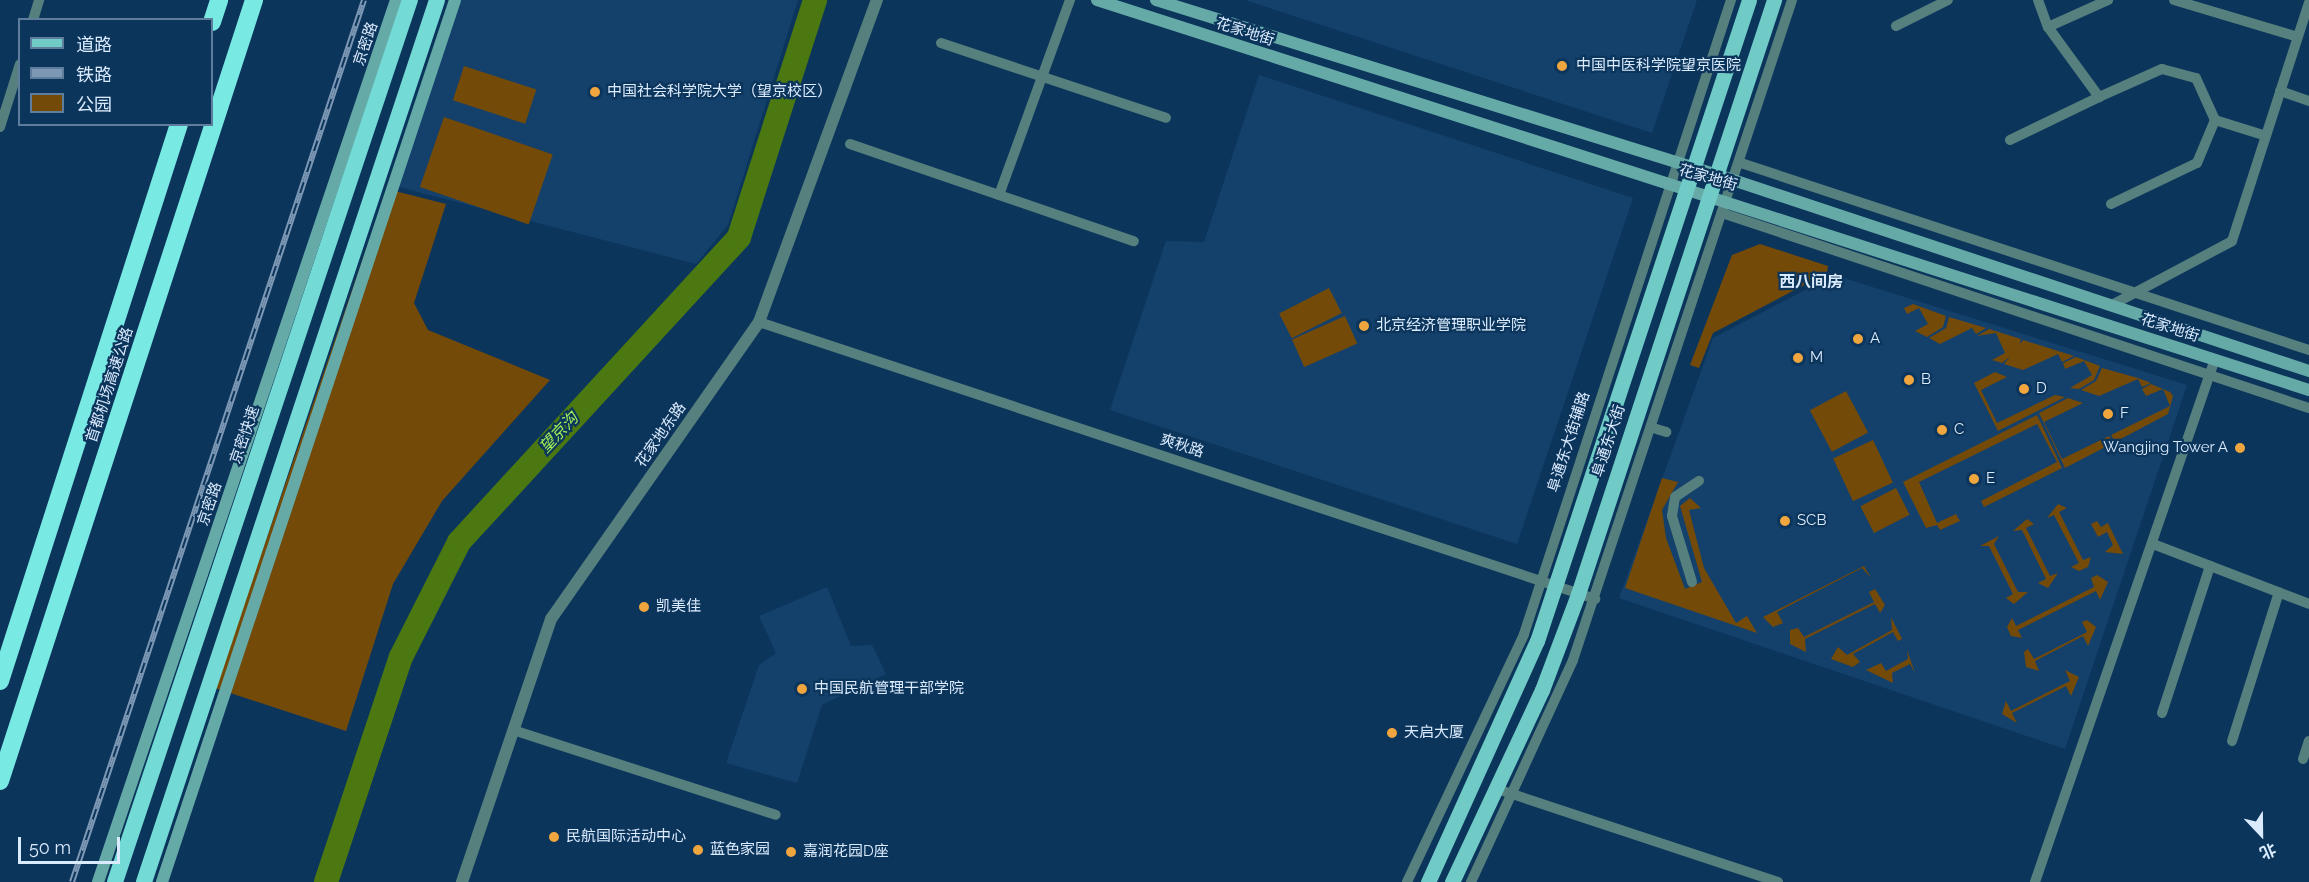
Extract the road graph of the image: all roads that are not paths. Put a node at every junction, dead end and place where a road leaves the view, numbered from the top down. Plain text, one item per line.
1 (39, 0) edge
2 (219, 0) edge
3 (254, 0) edge
4 (396, 0) edge
5 (410, 0) edge
6 (437, 0) edge
7 (455, 0) edge
8 (877, 0) edge
9 (1070, 0) edge
10 (1096, 0) edge
11 (1156, 0) edge
12 (1731, 0) edge
13 (1749, 0) edge
14 (1774, 0) edge
15 (1792, 0) edge
16 (1948, 0) edge
17 (2038, 0) edge
18 (2108, 0) edge
19 (2174, 0) edge
20 (2309, 3) edge
21 (34, 18) edge
22 (213, 19) edge
23 (1896, 26) dead end
24 (2048, 27) junction
25 (2298, 37) junction
26 (941, 43) dead end
27 (18, 70) edge
28 (1040, 76) junction
29 (2280, 91) junction
30 (2099, 97) junction
31 (2309, 101) edge
32 (1166, 118) dead end
33 (2216, 120) junction
34 (178, 126) edge
35 (0, 127) edge
36 (2266, 136) junction
37 (2010, 140) dead end
38 (850, 144) dead end
39 (1741, 163) junction
40 (1675, 165) junction
41 (1693, 170) junction
42 (1718, 175) junction
43 (1736, 181) junction
44 (1669, 183) junction
45 (1687, 188) junction
46 (999, 195) junction
47 (1710, 196) junction
48 (1730, 200) junction
49 (2111, 204) dead end
50 (1725, 214) junction
51 (1134, 241) dead end
52 (2130, 295) junction
53 (2110, 306) junction
54 (759, 322) junction
55 (2309, 350) edge
56 (2215, 359) junction
57 (2309, 371) edge
58 (2210, 375) junction
59 (2309, 390) edge
60 (2309, 408) edge
61 (1653, 428) junction
62 (1666, 432) dead end
63 (1699, 482) dead end
64 (2153, 544) junction
65 (2210, 566) junction
66 (1692, 582) dead end
67 (1547, 583) junction
68 (2279, 592) junction
69 (1578, 594) junction
70 (1595, 600) junction
71 (2309, 604) edge
72 (0, 681) edge
73 (2162, 713) dead end
74 (513, 730) junction
75 (2232, 741) dead end
76 (2309, 741) edge
77 (2303, 759) dead end
78 (3, 773) edge
79 (1497, 789) junction
80 (1514, 794) junction
81 (776, 815) dead end
82 (98, 882) edge
83 (114, 882) edge
84 (144, 882) edge
85 (162, 882) edge
86 (462, 882) edge
87 (1407, 882) edge
88 (1428, 882) edge
89 (1452, 882) edge
90 (1471, 882) edge
91 (1779, 882) edge
92 (2035, 882) edge

1 - 21 street
2 - 22 highway
3 - 78 highway, 首都机场高速公路
4 - 82 main road, 京密路
5 - 83 highway, 京密快速, bridge
6 - 84 highway, bridge
7 - 85 main road
8 - 54 street, 花家地东路
9 - 28 street
10 - 44 main road, 花家地街
11 - 40 main road, 花家地街
12 - 40 street, 阜通东大街辅路
13 - 41 main road, 阜通东大街
14 - 42 main road, 阜通东大街
15 - 39 street
16 - 23 street
17 - 24 street
18 - 24 street
19 - 25 street
20 - 25 street
24 - 30 street
25 - 29 street
26 - 28 street
27 - 35 street
28 - 32 street
28 - 46 street
29 - 31 street
29 - 36 street
30 - 33 street
30 - 37 street
33 - 36 street
33 - 49 street
34 - 72 highway, 首都机场高速公路
36 - 52 street
38 - 46 street
39 - 43 street
39 - 52 street
40 - 41 main road, 花家地街
40 - 44 street, 阜通东大街辅路
41 - 42 main road, 花家地街
41 - 45 main road, 阜通东大街
42 - 43 main road, 花家地街
42 - 47 main road, 阜通东大街
43 - 48 street
43 - 53 main road, 花家地街
44 - 45 main road, 花家地街
44 - 67 street, 阜通东大街辅路
45 - 47 main road, 花家地街
45 - 67 main road, 阜通东大街
46 - 51 street
47 - 48 main road, 花家地街
47 - 69 main road, 阜通东大街
48 - 50 street
48 - 56 main road, 花家地街
50 - 58 street
50 - 61 street
52 - 53 street
52 - 55 street
53 - 57 main road, 花家地街
54 - 67 street, 爽秋路
54 - 74 street, 花家地东路
56 - 58 street
56 - 59 main road, 花家地街
58 - 60 street
58 - 64 street
61 - 62 street
61 - 70 street
63 - 66 street
64 - 65 street
64 - 92 street
65 - 68 street
65 - 73 street
67 - 69 street, 爽秋路
67 - 87 street, 阜通东大街辅路
67 - 88 main road, 阜通东大街
68 - 71 street
68 - 75 street
69 - 70 street, 爽秋路
69 - 79 main road, 阜通东大街
70 - 80 street
74 - 81 street
74 - 86 street, 花家地东路
76 - 77 street
79 - 80 street
79 - 89 main road, 阜通东大街
80 - 90 street
80 - 91 street

